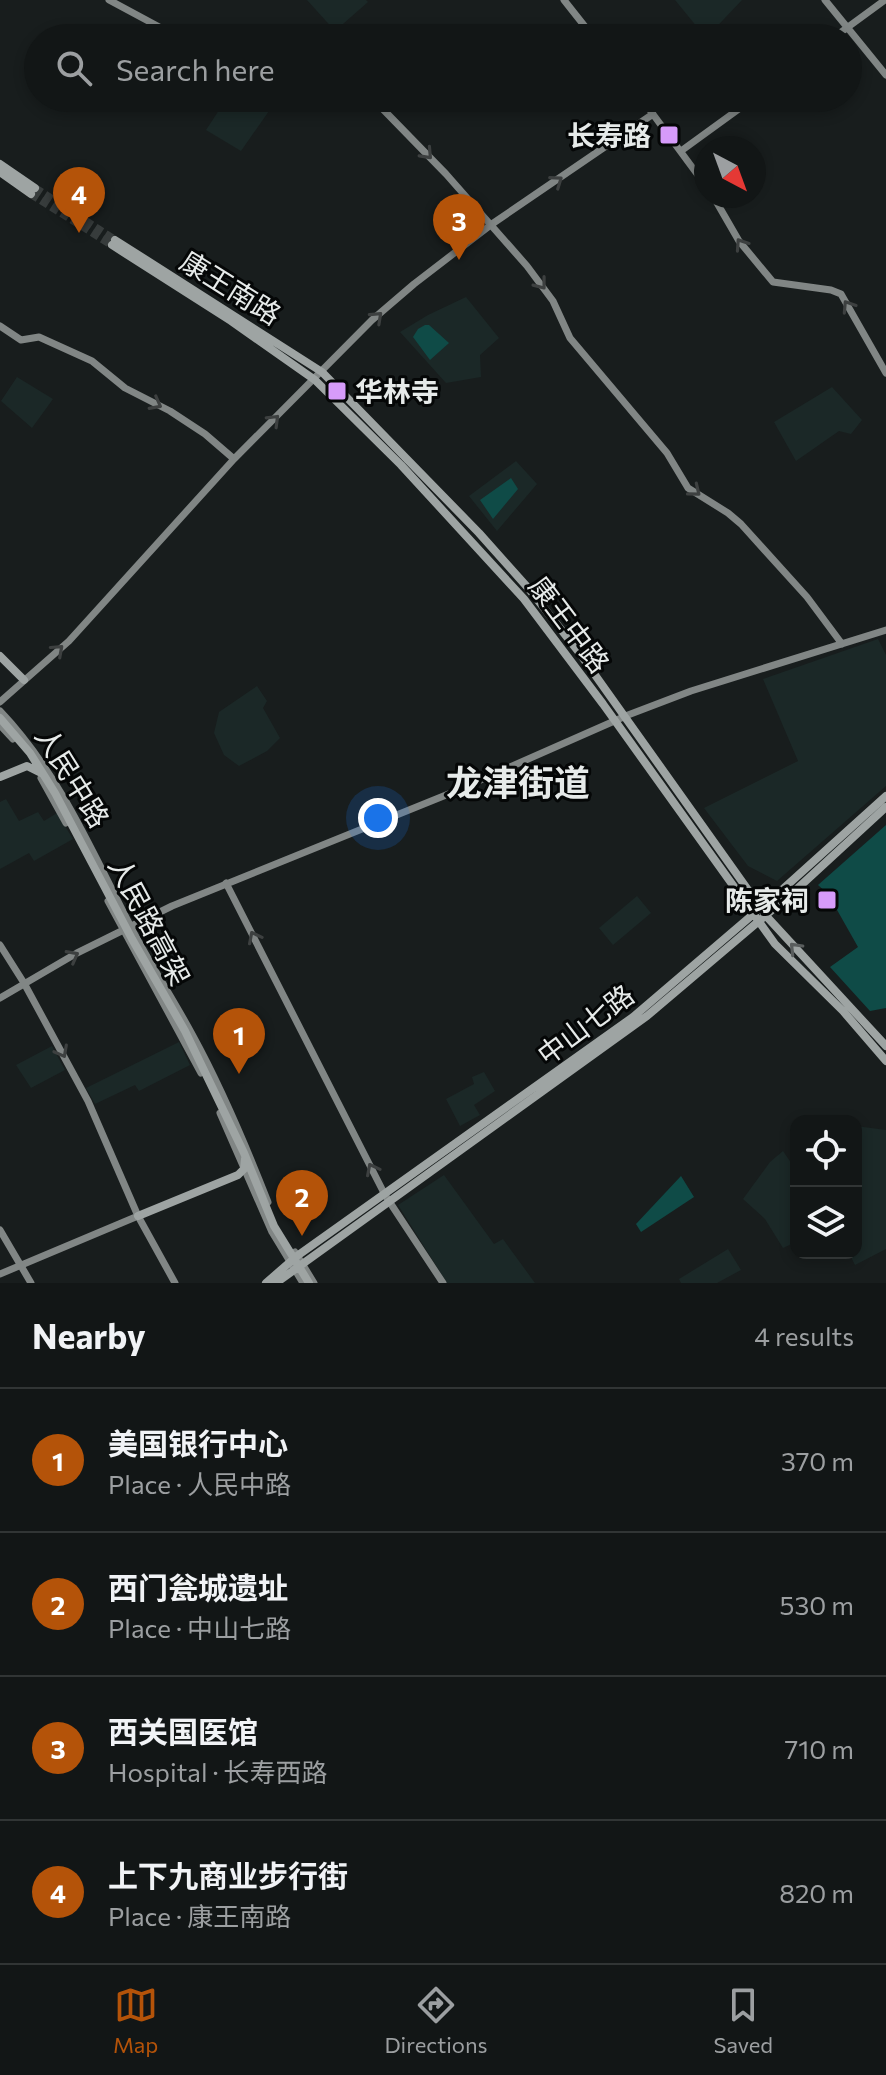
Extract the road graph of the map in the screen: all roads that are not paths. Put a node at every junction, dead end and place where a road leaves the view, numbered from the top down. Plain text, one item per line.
1 (109, 0) edge
2 (564, 0) edge
3 (825, 0) edge
4 (885, 0) edge
5 (149, 24) edge
6 (583, 24) edge
7 (844, 24) edge
8 (852, 24) edge
9 (862, 46) edge
10 (886, 75) edge
11 (385, 112) edge
12 (735, 112) edge
13 (653, 114) joint
14 (681, 151) junction
15 (0, 164) edge
16 (694, 169) edge
17 (0, 172) edge
18 (720, 208) edge
19 (492, 224) junction
20 (0, 326) edge
21 (322, 372) junction
22 (886, 373) edge
23 (315, 380) junction
24 (234, 459) junction
25 (886, 630) edge
26 (842, 644) junction
27 (0, 656) edge
28 (21, 677) junction
29 (0, 702) edge
30 (0, 711) edge
31 (624, 716) junction
32 (0, 718) edge
33 (615, 721) junction
34 (0, 725) edge
35 (0, 777) edge
36 (48, 779) junction
37 (886, 796) edge
38 (886, 807) edge
39 (226, 883) junction
40 (795, 885) junction
41 (760, 915) junction
42 (127, 929) junction
43 (0, 945) edge
44 (24, 983) junction
45 (0, 998) edge
46 (886, 1046) edge
47 (886, 1061) edge
48 (244, 1153) junction
49 (233, 1178) junction
50 (387, 1198) junction
51 (267, 1208) junction
52 (138, 1216) junction
53 (0, 1230) edge
54 (296, 1262) junction
55 (21, 1264) junction
56 (0, 1274) edge
57 (31, 1283) edge
58 (175, 1283) edge
59 (266, 1283) edge
60 (276, 1283) edge
61 (309, 1283) edge
62 (443, 1283) edge

1 - 5 street
2 - 6 street
3 - 7 street
4 - 8 street
9 - 10 street
11 -> 19 street
12 - 14 street
13 - 14 street
19 -> 13 street
14 - 16 street
15 - 17 main road
22 -> 18 street
21 -> 19 street
19 -> 26 street
20 -> 24 street
21 - 23 street
21 - 23 main road, 康王南路
21 - 31 main road, 康王中路
24 -> 23 street
23 - 33 main road, 康王中路
28 -> 24 street
25 - 26 street
26 - 31 street
27 - 28 main road
28 - 29 street
30 - 42 street, 人民中路
31 - 33 street
31 - 41 main road, 康王中路
32 - 36 main road, 人民路高架
33 - 39 street
33 - 41 main road, 康王中路
34 - 42 street, 人民中路
35 - 36 main road
36 - 48 main road, 人民路高架
37 - 40 main road, 中山七路
38 - 40 main road, 中山七路
39 - 42 street
50 -> 39 street
40 - 41 main road, 中山七路
46 -> 41 main road
41 - 47 main road
41 - 50 main road, 中山七路
44 -> 42 street
42 - 54 street, 人民中路
43 - 44 street
44 - 45 street
44 -> 52 street
48 - 49 main road
48 - 51 main road, 人民路高架
49 - 51 main road
49 - 52 main road
50 - 54 main road, 中山七路
50 - 62 street
51 - 61 main road, 人民路高架
52 - 55 street
52 - 58 street
53 - 55 street
54 - 59 main road
54 - 60 main road
54 - 61 street, 人民中路
55 - 56 street
55 - 57 street

